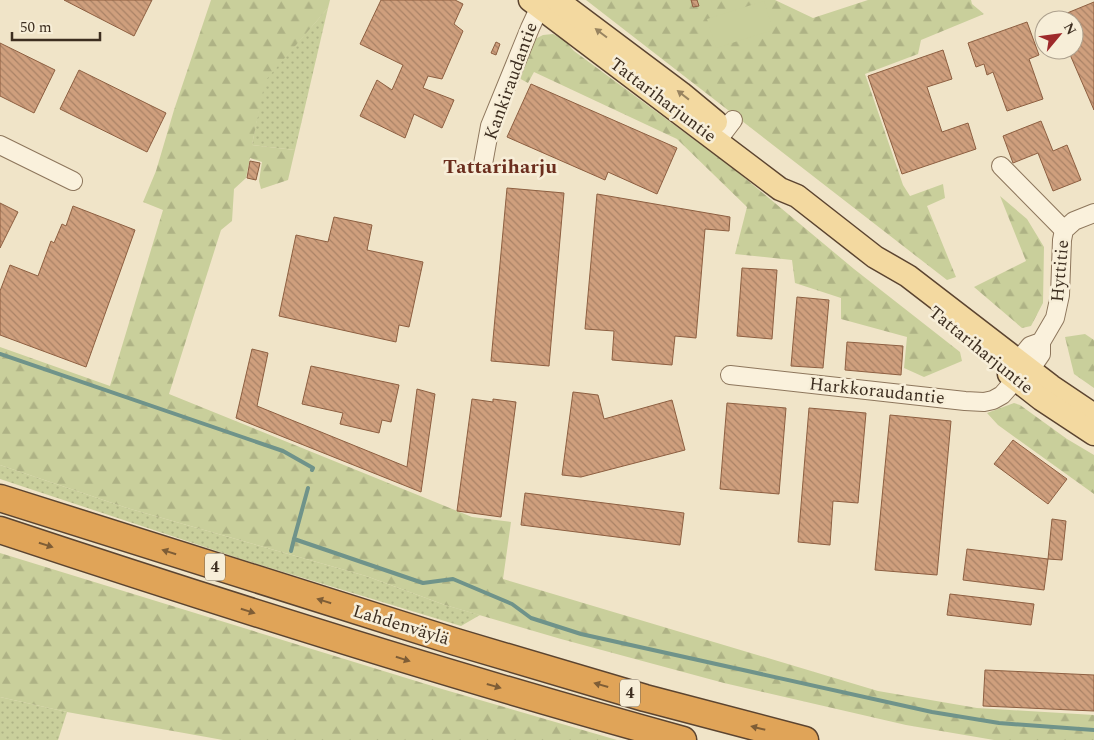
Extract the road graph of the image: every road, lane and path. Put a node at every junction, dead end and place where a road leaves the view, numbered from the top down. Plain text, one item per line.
1 (542, 2) edge
2 (0, 145) edge
3 (483, 164) dead end
4 (1001, 166) dead end
5 (73, 181) dead end
6 (1094, 213) edge
7 (1064, 230) junction
8 (1021, 370) junction
9 (730, 375) dead end
10 (1094, 415) edge
11 (1094, 434) edge
12 (0, 498) edge
13 (0, 530) edge
14 (683, 740) edge
15 (805, 740) edge

1 - 3 street, Kankiraudantie
1 - 8 main road, Tattariharjuntie
2 - 5 street
4 - 7 street
6 - 7 street, Hyttitie
7 - 8 street, Hyttitie
8 - 9 street, Harkkoraudantie
8 - 10 main road, Tattariharjuntie
8 - 11 main road, Tattariharjuntie
15 -> 12 highway, Lahdenväylä / 4
13 -> 14 highway, Lahdenväylä / 4

